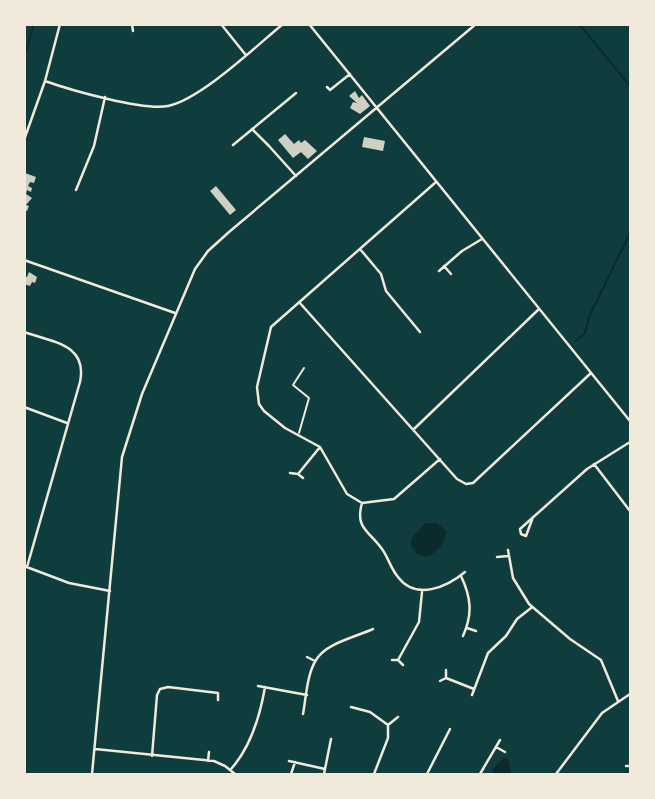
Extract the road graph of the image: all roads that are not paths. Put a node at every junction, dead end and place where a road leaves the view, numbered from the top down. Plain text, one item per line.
1 (60, 24) edge
2 (132, 24) edge
3 (221, 24) edge
4 (283, 24) edge
5 (309, 24) edge
6 (476, 24) edge
7 (133, 31) dead end
8 (246, 54) junction
9 (349, 74) junction
10 (45, 81) junction
11 (327, 87) dead end
12 (296, 93) dead end
13 (105, 97) junction
14 (377, 108) junction
15 (251, 129) junction
16 (24, 140) edge
17 (233, 145) dead end
18 (296, 176) junction
19 (436, 182) junction
20 (76, 190) dead end
21 (482, 239) junction
22 (360, 249) junction
23 (24, 260) edge
24 (444, 266) junction
25 (439, 271) dead end
26 (451, 274) dead end
27 (299, 302) junction
28 (539, 309) junction
29 (175, 313) junction
30 (416, 327) junction
31 (412, 330) dead end
32 (24, 332) edge
33 (420, 332) dead end
34 (304, 368) dead end
35 (592, 373) junction
36 (24, 407) edge
37 (631, 421) edge
38 (68, 423) junction
39 (414, 429) junction
40 (298, 434) junction
41 (631, 442) edge
42 (320, 447) junction
43 (440, 459) junction
44 (594, 464) junction
45 (290, 473) dead end
46 (298, 474) junction
47 (303, 478) dead end
48 (362, 503) junction
49 (631, 510) edge
50 (533, 517) junction
51 (508, 550) dead end
52 (509, 556) junction
53 (497, 557) dead end
54 (26, 566) edge
55 (466, 572) dead end
56 (461, 576) junction
57 (110, 591) junction
58 (422, 591) junction
59 (532, 607) junction
60 (467, 628) junction
61 (373, 629) dead end
62 (476, 631) dead end
63 (361, 635) junction
64 (463, 636) dead end
65 (364, 640) dead end
66 (307, 657) dead end
67 (392, 660) dead end
68 (398, 660) junction
69 (315, 661) junction
70 (403, 665) dead end
71 (446, 670) dead end
72 (446, 678) junction
73 (440, 681) dead end
74 (258, 686) dead end
75 (265, 687) junction
76 (474, 689) junction
77 (631, 694) edge
78 (307, 695) junction
79 (472, 695) dead end
80 (218, 700) dead end
81 (618, 701) junction
82 (351, 707) dead end
83 (358, 708) junction
84 (303, 714) dead end
85 (357, 714) dead end
86 (398, 717) dead end
87 (388, 725) junction
88 (450, 729) dead end
89 (331, 739) dead end
90 (500, 740) dead end
91 (438, 741) dead end
92 (444, 744) junction
93 (496, 747) junction
94 (94, 749) junction
95 (209, 751) dead end
96 (505, 752) dead end
97 (152, 756) junction
98 (208, 761) junction
99 (289, 761) dead end
100 (295, 762) junction
101 (325, 768) junction
102 (231, 769) junction
103 (92, 775) edge
104 (235, 775) edge
105 (291, 775) edge
106 (324, 775) edge
107 (374, 775) edge
108 (427, 775) edge
109 (481, 775) edge
110 (556, 775) edge

1 - 10 street
2 - 7 street
3 - 8 street
4 - 8 street
5 - 9 street
6 - 14 street
8 - 13 street
9 - 11 street
9 - 14 street
10 - 13 street
10 - 16 street
12 - 15 street
13 - 20 street
14 - 18 street
14 - 19 street
15 - 17 street
15 - 18 street
18 - 29 street
19 - 21 street
19 - 22 street
21 - 24 street
21 - 28 street
22 - 27 street
22 - 30 street
23 - 29 street
24 - 25 street
24 - 26 street
27 - 39 street
27 - 40 street
28 - 35 street
28 - 39 street
29 - 57 street
30 - 31 street
30 - 33 street
32 - 38 street
34 - 40 lane
35 - 37 street
35 - 43 street
36 - 38 street
38 - 54 street
39 - 43 street
40 - 42 street
41 - 44 street
42 - 46 street
42 - 48 street
43 - 48 street
44 - 49 street
44 - 50 street
45 - 46 street
46 - 47 street
48 - 58 street
50 - 50 street
51 - 52 street
52 - 53 street
52 - 59 street
54 - 57 street
55 - 56 street
56 - 58 street
56 - 60 street
57 - 94 street
58 - 68 street
59 - 76 street
59 - 81 street
60 - 62 street
60 - 64 street
61 - 63 street
63 - 65 street
63 - 69 street
66 - 69 street
67 - 68 street
68 - 70 street
69 - 78 street
71 - 72 street
72 - 73 street
72 - 76 street
74 - 75 street
75 - 78 street
75 - 102 street
76 - 79 street
77 - 81 street
78 - 84 street
80 - 97 street
81 - 110 street
82 - 83 street
83 - 85 street
83 - 87 street
86 - 87 street
87 - 107 street
88 - 92 street
89 - 101 street
90 - 93 street
91 - 92 street
92 - 108 street
93 - 96 street
93 - 109 street
94 - 97 street
94 - 103 street
95 - 98 street
97 - 98 street
98 - 102 street
99 - 100 street
100 - 101 street
100 - 105 street
101 - 106 street
102 - 104 street

